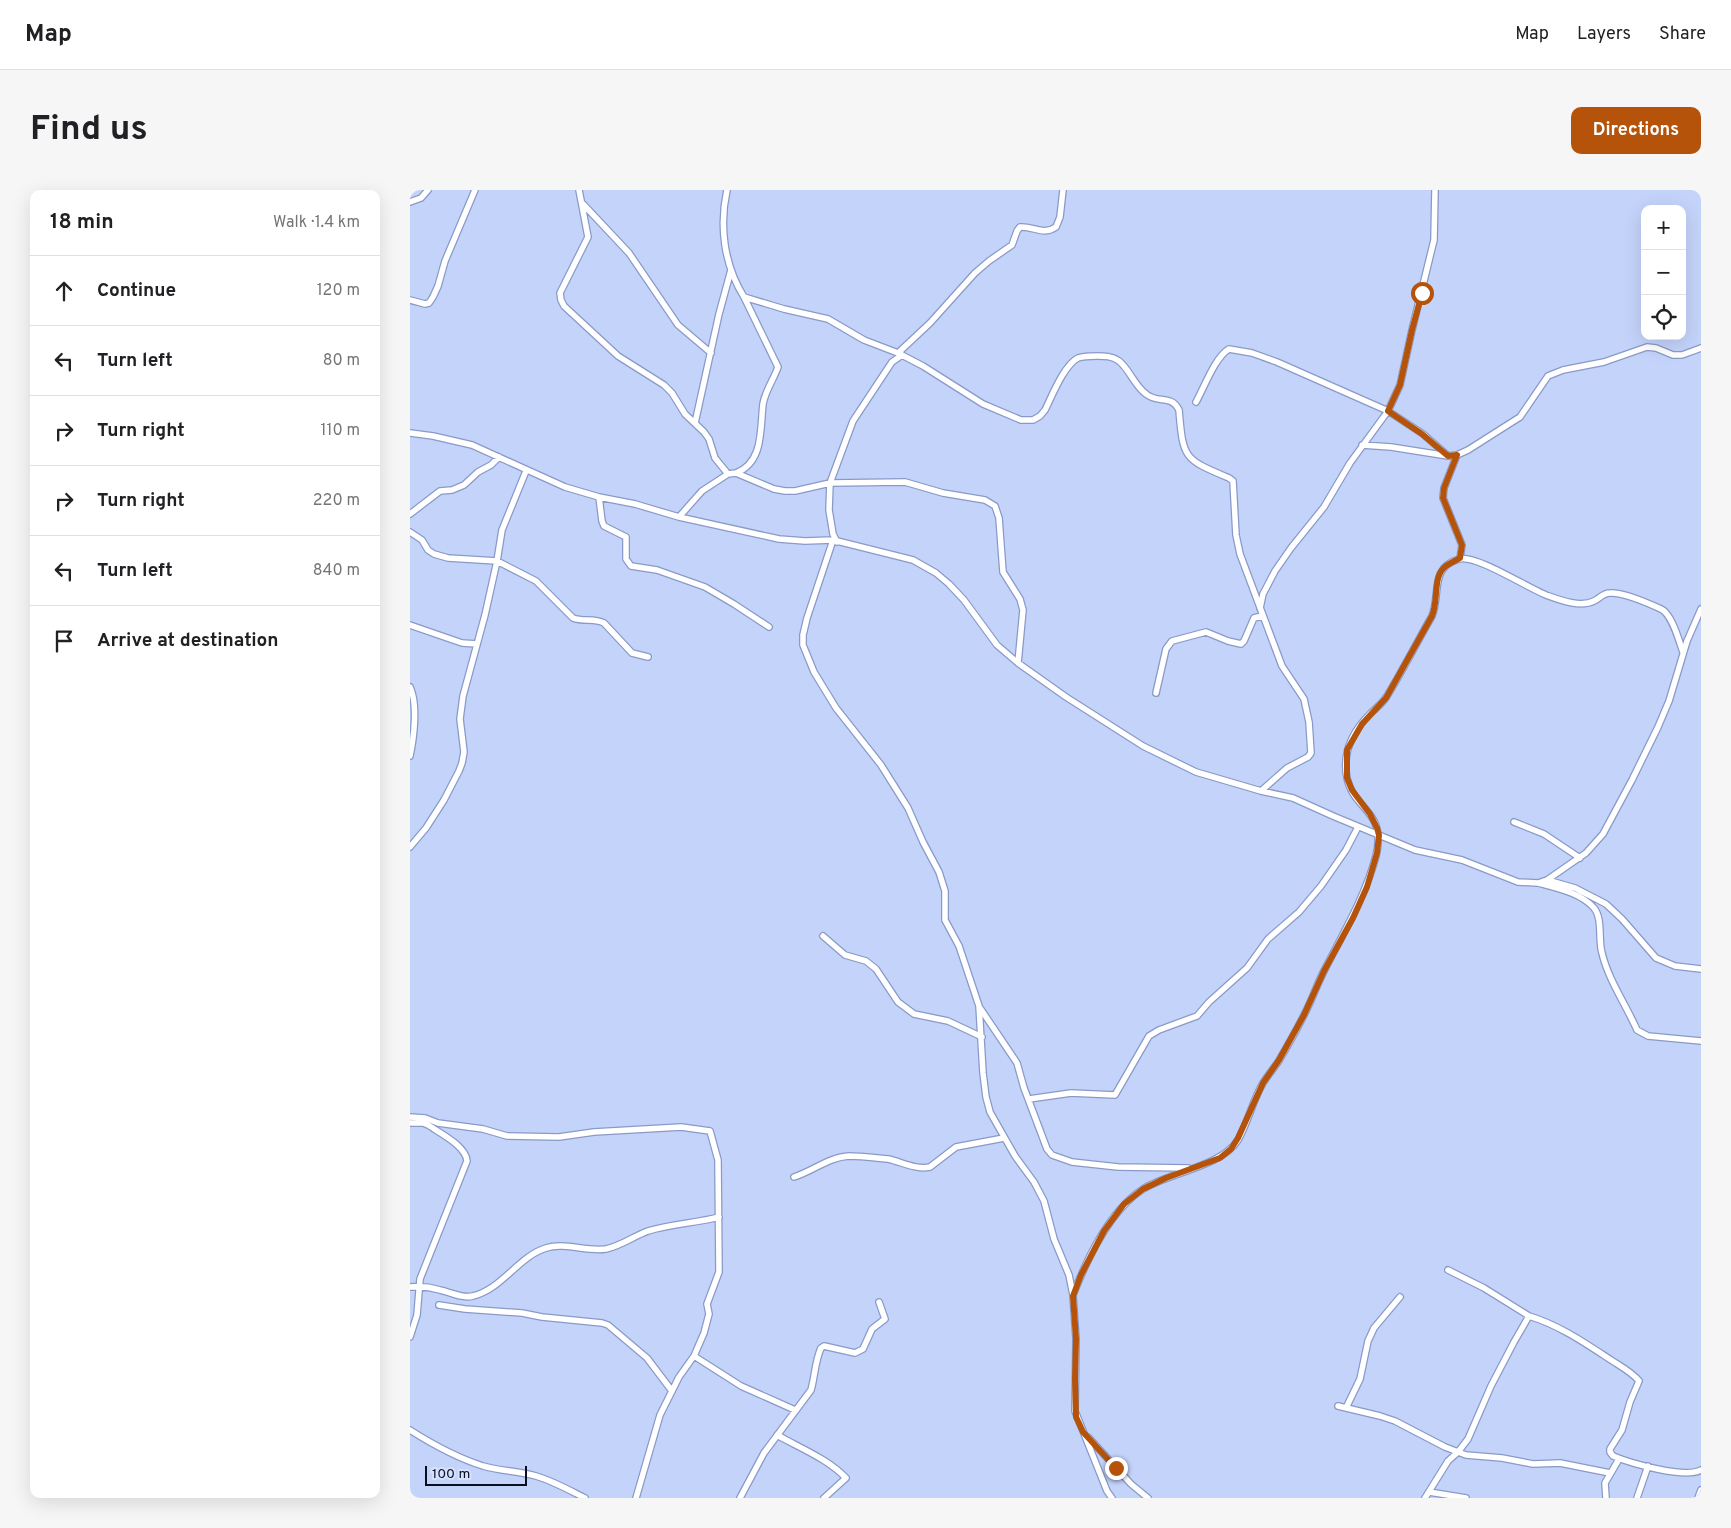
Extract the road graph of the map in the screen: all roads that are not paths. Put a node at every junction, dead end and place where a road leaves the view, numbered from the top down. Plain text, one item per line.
1 (428, 190) edge
2 (475, 190) edge
3 (579, 190) edge
4 (727, 190) edge
5 (1063, 190) edge
6 (1435, 190) edge
7 (410, 202) edge
8 (583, 203) junction
9 (731, 270) junction
10 (744, 297) junction
11 (410, 300) edge
12 (1701, 348) edge
13 (711, 353) junction
14 (900, 354) junction
15 (1196, 402) dead end
16 (1388, 411) junction
17 (695, 423) junction
18 (410, 433) edge
19 (1362, 446) junction
20 (1457, 455) junction
21 (1448, 456) junction
22 (499, 457) junction
23 (526, 471) junction
24 (736, 473) junction
25 (728, 474) junction
26 (830, 483) junction
27 (599, 497) junction
28 (410, 514) edge
29 (679, 517) junction
30 (410, 532) edge
31 (835, 541) junction
32 (1460, 558) junction
33 (497, 561) junction
34 (1260, 608) junction
35 (1701, 610) edge
36 (1262, 616) junction
37 (1697, 617) junction
38 (1701, 623) edge
39 (410, 625) edge
40 (770, 627) dead end
41 (476, 644) junction
42 (1683, 652) junction
43 (648, 657) dead end
44 (1018, 663) junction
45 (410, 687) edge
46 (1156, 693) dead end
47 (410, 756) edge
48 (1261, 791) junction
49 (1514, 822) dead end
50 (1358, 827) junction
51 (1379, 835) junction
52 (410, 847) edge
53 (1580, 858) junction
54 (1547, 880) junction
55 (1538, 883) junction
56 (823, 936) dead end
57 (1701, 970) edge
58 (979, 1006) junction
59 (982, 1037) junction
60 (1701, 1042) edge
61 (1029, 1099) junction
62 (410, 1117) edge
63 (410, 1123) edge
64 (1004, 1138) junction
65 (1192, 1168) junction
66 (794, 1178) dead end
67 (719, 1217) junction
68 (1448, 1270) dead end
69 (418, 1286) junction
70 (410, 1288) edge
71 (1073, 1296) junction
72 (1400, 1297) dead end
73 (880, 1302) dead end
74 (440, 1305) dead end
75 (1529, 1316) junction
76 (410, 1337) edge
77 (694, 1356) junction
78 (672, 1391) junction
79 (1338, 1406) dead end
80 (1346, 1408) junction
81 (795, 1410) junction
82 (410, 1430) edge
83 (1083, 1432) junction
84 (777, 1435) junction
85 (1458, 1452) junction
86 (1619, 1459) junction
87 (1648, 1466) junction
88 (1701, 1470) edge
89 (1610, 1473) junction
90 (1701, 1490) edge
91 (1429, 1492) junction
92 (585, 1498) edge
93 (636, 1498) edge
94 (740, 1498) edge
95 (824, 1498) edge
96 (1112, 1498) edge
97 (1148, 1498) edge
98 (1425, 1498) edge
99 (1466, 1498) edge
100 (1606, 1498) edge
101 (1636, 1498) edge
102 (1698, 1498) edge

1 - 7 street
2 - 11 street
3 - 8 street
4 - 9 street
5 - 14 street
6 - 16 street
8 - 13 street
8 - 17 street
9 - 10 street
9 - 13 street
10 - 14 street
10 - 24 street
12 - 20 street
13 - 17 street
14 - 26 street
14 - 34 street
15 - 16 street
16 - 19 street
16 - 21 street
17 - 25 street
18 - 22 street
19 - 21 street
19 - 34 street
20 - 21 street
20 - 32 street
22 - 23 street
22 - 28 street
23 - 27 street
23 - 33 street
24 - 25 street
24 - 26 street
25 - 29 street
26 - 31 street
26 - 44 street
27 - 29 street
27 - 40 street
29 - 31 street
30 - 33 street
31 - 44 street
31 - 58 street
32 - 42 street
32 - 51 street
33 - 41 street
33 - 43 street
34 - 36 street
35 - 37 street
36 - 46 street
36 - 48 street
37 - 38 street
37 - 42 street
39 - 41 street
41 - 52 street
42 - 53 street
44 - 48 street
45 - 47 street
48 - 50 street
49 - 53 street
50 - 51 street
50 - 61 street
51 - 55 street
51 - 65 street
53 - 54 street
54 - 55 street
54 - 57 street
55 - 60 street
56 - 59 street
58 - 59 street
58 - 61 street
59 - 64 street
61 - 65 street
62 - 67 street
63 - 69 street
64 - 66 street
64 - 71 street
65 - 71 street
67 - 69 street
67 - 77 street
68 - 75 street
69 - 70 street
69 - 76 street
71 - 83 street
72 - 80 street
73 - 81 street
74 - 78 street
75 - 85 street
75 - 86 street
77 - 78 street
77 - 81 street
78 - 93 street
79 - 80 street
80 - 85 street
81 - 84 street
82 - 92 street
83 - 96 street
83 - 97 street
84 - 94 street
84 - 95 street
85 - 89 street
85 - 91 street
86 - 87 street
86 - 89 street
87 - 88 street
87 - 101 street
89 - 100 street
90 - 102 street
91 - 98 street
91 - 99 street

